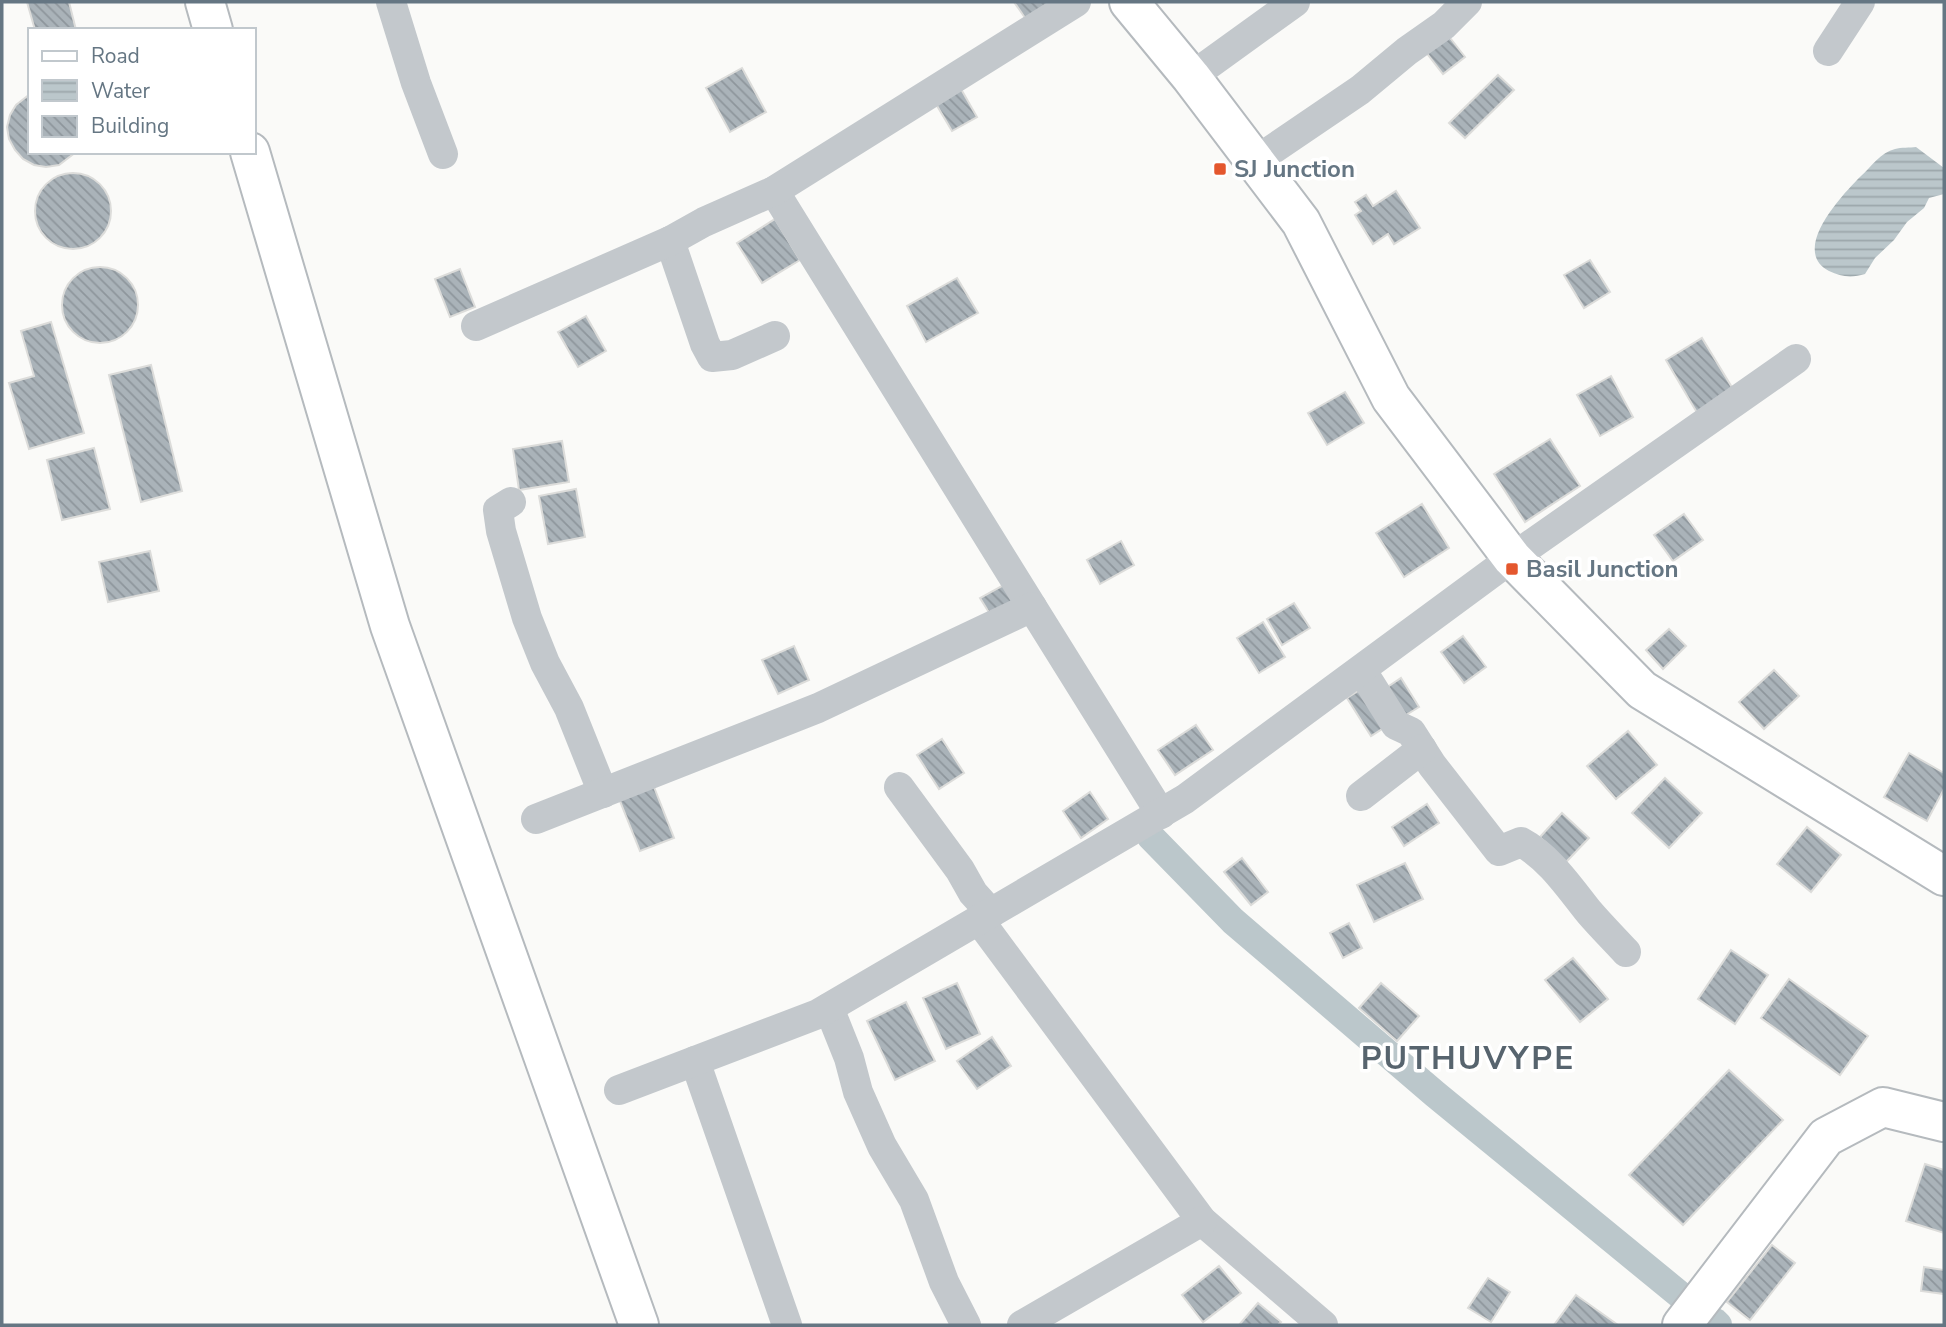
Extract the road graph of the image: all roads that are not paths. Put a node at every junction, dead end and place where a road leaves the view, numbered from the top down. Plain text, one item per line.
1 (205, 2) edge
2 (391, 2) edge
3 (1076, 2) edge
4 (1129, 2) edge
5 (1295, 2) edge
6 (1467, 2) edge
7 (1860, 2) edge
8 (213, 28) edge
9 (1828, 51) dead end
10 (1191, 77) junction
11 (251, 154) edge
12 (443, 154) dead end
13 (1254, 162) junction
14 (774, 191) junction
15 (670, 241) junction
16 (476, 327) dead end
17 (775, 336) dead end
18 (1796, 359) dead end
19 (511, 502) dead end
20 (1512, 558) junction
21 (1032, 607) junction
22 (1362, 671) junction
23 (1422, 748) junction
24 (899, 787) dead end
25 (603, 793) junction
26 (1361, 796) dead end
27 (1161, 814) junction
28 (536, 819) dead end
29 (1944, 876) edge
30 (985, 917) junction
31 (1626, 952) dead end
32 (829, 1008) junction
33 (695, 1061) junction
34 (619, 1090) dead end
35 (1944, 1122) edge
36 (1202, 1221) junction
37 (639, 1325) edge
38 (787, 1325) edge
39 (966, 1325) edge
40 (1022, 1325) edge
41 (1323, 1325) edge
42 (1682, 1325) edge

1 - 8 main road
2 - 12 street
3 - 14 street
4 - 10 main road
5 - 10 street
6 - 13 street
7 - 9 street
10 - 13 main road
11 - 37 main road
13 - 20 main road
14 - 15 street
14 - 21 street
15 - 16 street
15 - 17 street
18 - 20 street
19 - 25 street
20 - 22 street
20 - 29 main road
21 - 25 street
21 - 27 street
22 - 23 street
22 - 27 street
23 - 26 street
23 - 31 street
24 - 30 street
25 - 28 street
27 - 30 street
30 - 32 street
30 - 36 street
32 - 33 street
32 - 39 street
33 - 34 street
33 - 38 street
35 - 42 main road
36 - 40 street
36 - 41 street

